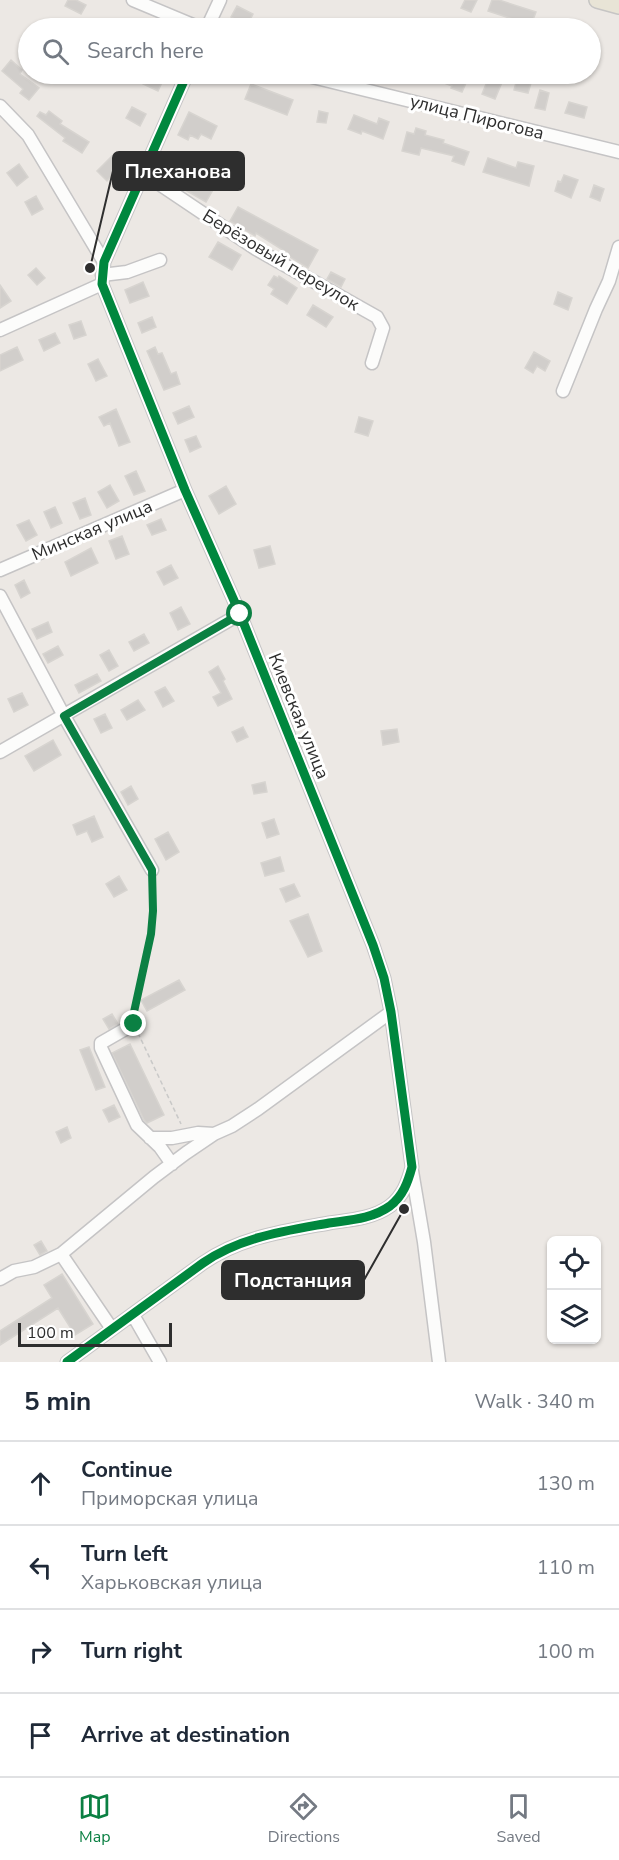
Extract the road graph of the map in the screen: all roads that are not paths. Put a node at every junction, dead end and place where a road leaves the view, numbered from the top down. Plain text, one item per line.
1 (133, 0) edge
2 (220, 0) edge
3 (597, 0) edge
4 (619, 6) edge
5 (176, 18) edge
6 (212, 18) edge
7 (183, 84) edge
8 (341, 84) edge
9 (0, 106) edge
10 (619, 152) edge
11 (144, 173) junction
12 (619, 247) edge
13 (160, 260) dead end
14 (104, 262) junction
15 (102, 280) junction
16 (0, 330) edge
17 (372, 363) dead end
18 (563, 391) dead end
19 (185, 490) junction
20 (0, 570) edge
21 (0, 596) edge
22 (240, 614) junction
23 (64, 716) junction
24 (0, 752) edge
25 (152, 870) road end
26 (391, 1012) junction
27 (134, 1024) road end
28 (214, 1134) junction
29 (150, 1138) junction
30 (172, 1164) junction
31 (411, 1167) junction
32 (61, 1254) junction
33 (0, 1279) edge
34 (133, 1315) junction
35 (112, 1329) junction
36 (67, 1362) edge
37 (160, 1362) edge
38 (439, 1362) edge

1 - 5 street
2 - 6 street
3 - 4 main road
7 - 11 street
8 - 10 street, улица Пирогова
9 - 14 street
11 - 14 street
11 - 17 street, Берёзовый переулок
12 - 18 street
13 - 15 street
14 - 15 street
15 - 16 street
15 - 19 street, Киевская улица
19 - 20 street, Минская улица
19 - 22 street, Киевская улица
21 - 23 street
22 - 23 street
22 - 26 street, Киевская улица
23 - 24 street
23 - 25 street
26 - 28 street
26 - 31 street, Киевская улица
27 - 29 street
28 - 29 street
28 - 30 street
29 - 30 street
30 - 32 street
31 - 34 street, Киевская улица
31 - 38 street
32 - 33 street
32 - 35 street
34 - 35 street
34 - 37 street
35 - 36 street

